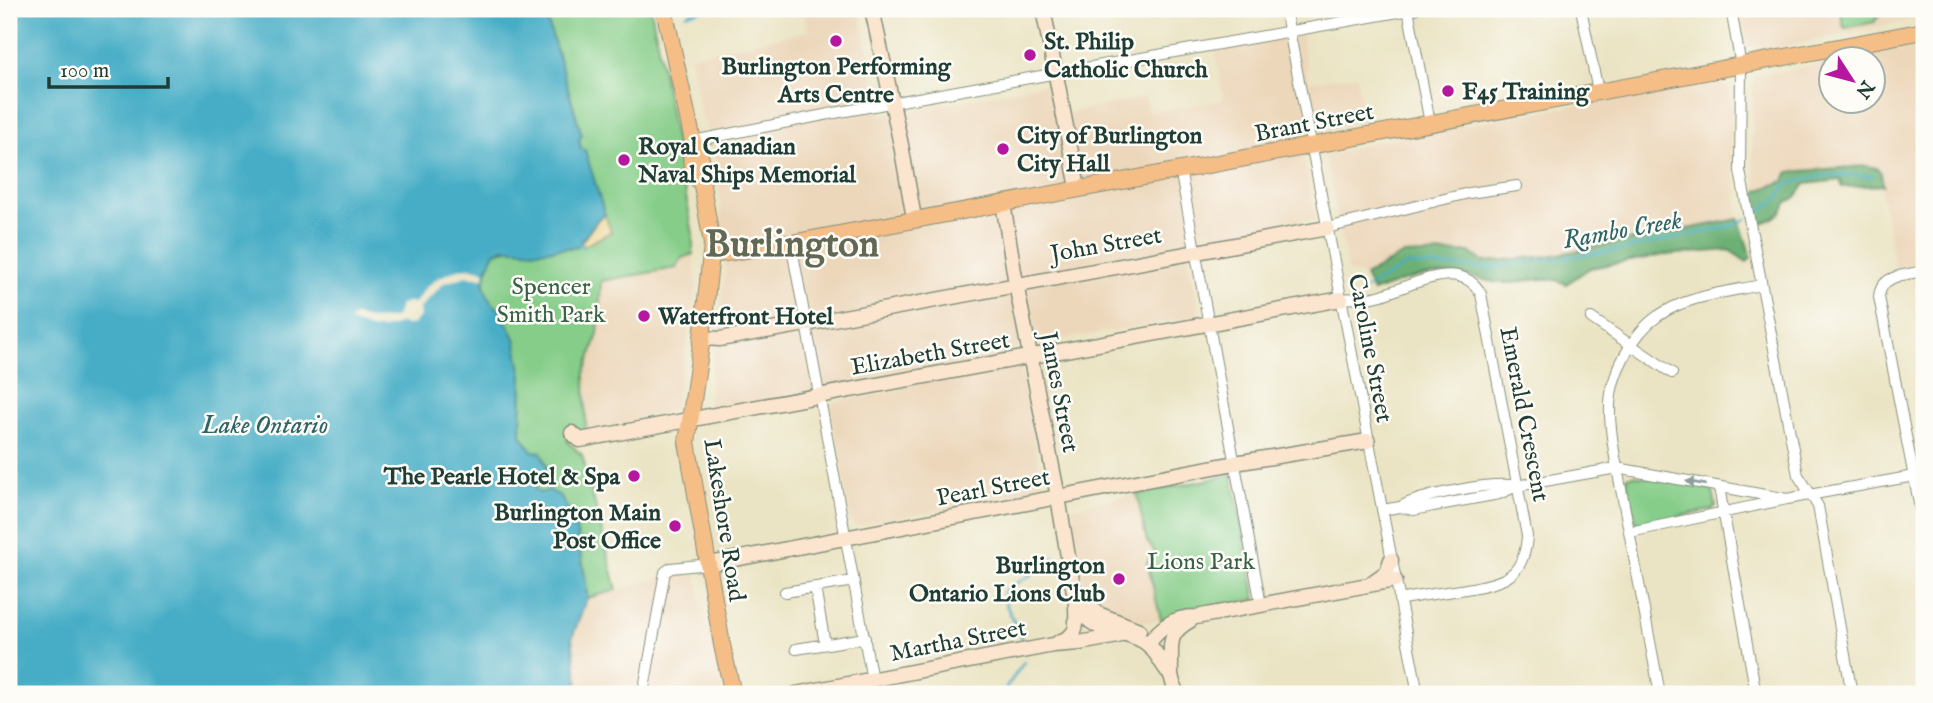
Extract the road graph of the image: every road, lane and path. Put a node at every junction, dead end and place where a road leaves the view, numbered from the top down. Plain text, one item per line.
1 (664, 9) edge
2 (899, 9) edge
3 (1043, 9) edge
4 (1285, 9) edge
5 (1411, 9) edge
6 (1581, 9) edge
7 (1731, 9) edge
8 (873, 11) edge
9 (1289, 30) junction
10 (1924, 30) edge
11 (1741, 66) junction
12 (1057, 73) junction
13 (1598, 91) junction
14 (892, 102) junction
15 (1430, 123) junction
16 (692, 141) junction
17 (1312, 146) junction
18 (1180, 169) junction
19 (1517, 186) dead end
20 (1078, 188) junction
21 (1003, 203) junction
22 (914, 218) junction
23 (1327, 228) junction
24 (791, 243) junction
25 (1196, 251) junction
26 (712, 255) junction
27 (1924, 271) edge
28 (1016, 284) junction
29 (1761, 285) junction
30 (1341, 299) junction
31 (1591, 318) dead end
32 (806, 324) junction
33 (1209, 324) junction
34 (702, 338) junction
35 (1631, 345) junction
36 (1030, 358) junction
37 (1672, 373) dead end
38 (820, 396) junction
39 (690, 421) junction
40 (572, 433) dead end
41 (1368, 441) junction
42 (1235, 463) junction
43 (1617, 468) junction
44 (1914, 476) junction
45 (1517, 486) junction
46 (1720, 487) junction
47 (1811, 495) junction
48 (1058, 498) junction
49 (1787, 499) junction
50 (1382, 510) junction
51 (1723, 512) junction
52 (1924, 528) edge
53 (1630, 532) junction
54 (846, 538) junction
55 (1391, 560) junction
56 (709, 564) junction
57 (1395, 580) junction
58 (854, 581) junction
59 (1369, 584) junction
60 (815, 587) junction
61 (1074, 589) junction
62 (785, 592) dead end
63 (1399, 600) junction
64 (1076, 604) junction
65 (1261, 605) junction
66 (1196, 618) junction
67 (1129, 636) junction
68 (865, 638) junction
69 (1151, 641) junction
70 (825, 644) junction
71 (1052, 645) junction
72 (796, 649) dead end
73 (1171, 670) junction
74 (872, 680) junction
75 (643, 694) edge
76 (733, 694) edge
77 (796, 694) edge
78 (1176, 694) edge
79 (1418, 694) edge
80 (1660, 694) edge
81 (1756, 694) edge
82 (1852, 694) edge

1 - 16 main road, Lakeshore Road
2 - 8 street
3 - 12 street
4 - 9 street, Caroline Street
5 - 9 street
5 - 15 street
6 - 13 street
7 - 11 street
8 - 14 street
9 - 12 street
9 - 17 street, Caroline Street
10 - 11 main road, Brant Street
11 - 13 main road, Brant Street
11 - 29 street
12 - 14 street
12 - 20 street
13 - 15 main road, Brant Street
14 - 16 street
14 - 22 street
15 - 17 main road, Brant Street
16 - 26 main road, Lakeshore Road
17 - 18 main road, Brant Street
17 - 23 street, Caroline Street
18 - 20 main road, Brant Street
18 - 25 street
19 - 23 street, John Street
20 - 21 main road, Brant Street
21 - 22 main road, Brant Street
21 - 28 street, James Street
22 - 24 main road, Brant Street
23 - 25 street, John Street
23 - 30 street, Caroline Street
24 - 26 main road, Brant Street
24 - 32 street
25 - 28 street, John Street
25 - 33 street
26 - 34 main road, Lakeshore Road
27 - 44 street
28 - 32 street, John Street
28 - 36 street, James Street
29 - 35 street
29 - 47 street
30 - 33 street, Elizabeth Street
30 - 41 street, Caroline Street
30 - 45 street, Emerald Crescent
31 - 35 street
32 - 34 street, John Street
32 - 38 street
33 - 36 street, Elizabeth Street
33 - 42 street
34 - 39 main road, Lakeshore Road
35 - 37 street
35 - 43 street
36 - 38 street, Elizabeth Street
36 - 48 street, James Street
38 - 39 street, Elizabeth Street
38 - 54 street
39 - 40 street, Elizabeth Street
39 - 56 main road, Lakeshore Road
41 - 42 street, Pearl Street
41 - 50 street, Caroline Street
42 - 48 street, Pearl Street
42 - 65 street
43 - 45 street
46 -> 43 street
43 - 53 street
44 - 47 street
44 - 52 street
45 - 50 street
45 - 63 street, Emerald Crescent
46 - 49 street
46 - 51 street
47 - 49 street
47 - 82 street
48 - 54 street, Pearl Street
48 - 61 street, James Street
49 - 51 street
50 - 55 street, Caroline Street
51 - 53 street
51 - 81 street
53 - 80 street
54 - 56 street, Pearl Street
54 - 58 street
55 - 57 street, Caroline Street
55 - 59 street
56 - 75 street
56 - 76 main road, Lakeshore Road
57 - 59 street
57 - 63 street, Caroline Street
58 - 60 street
58 - 68 street
59 - 65 street
60 - 62 street
60 - 70 street
61 - 64 street, James Street
61 - 69 street
63 - 79 street, Caroline Street
64 - 67 street
64 - 71 street, James Street
65 - 66 street
66 - 69 street
66 - 73 street
67 - 69 street
67 - 71 street, Martha Street
68 - 70 street
68 - 74 street
69 - 73 street
70 - 72 street
71 - 74 street, Martha Street
73 - 78 street
74 - 77 street, Martha Street

